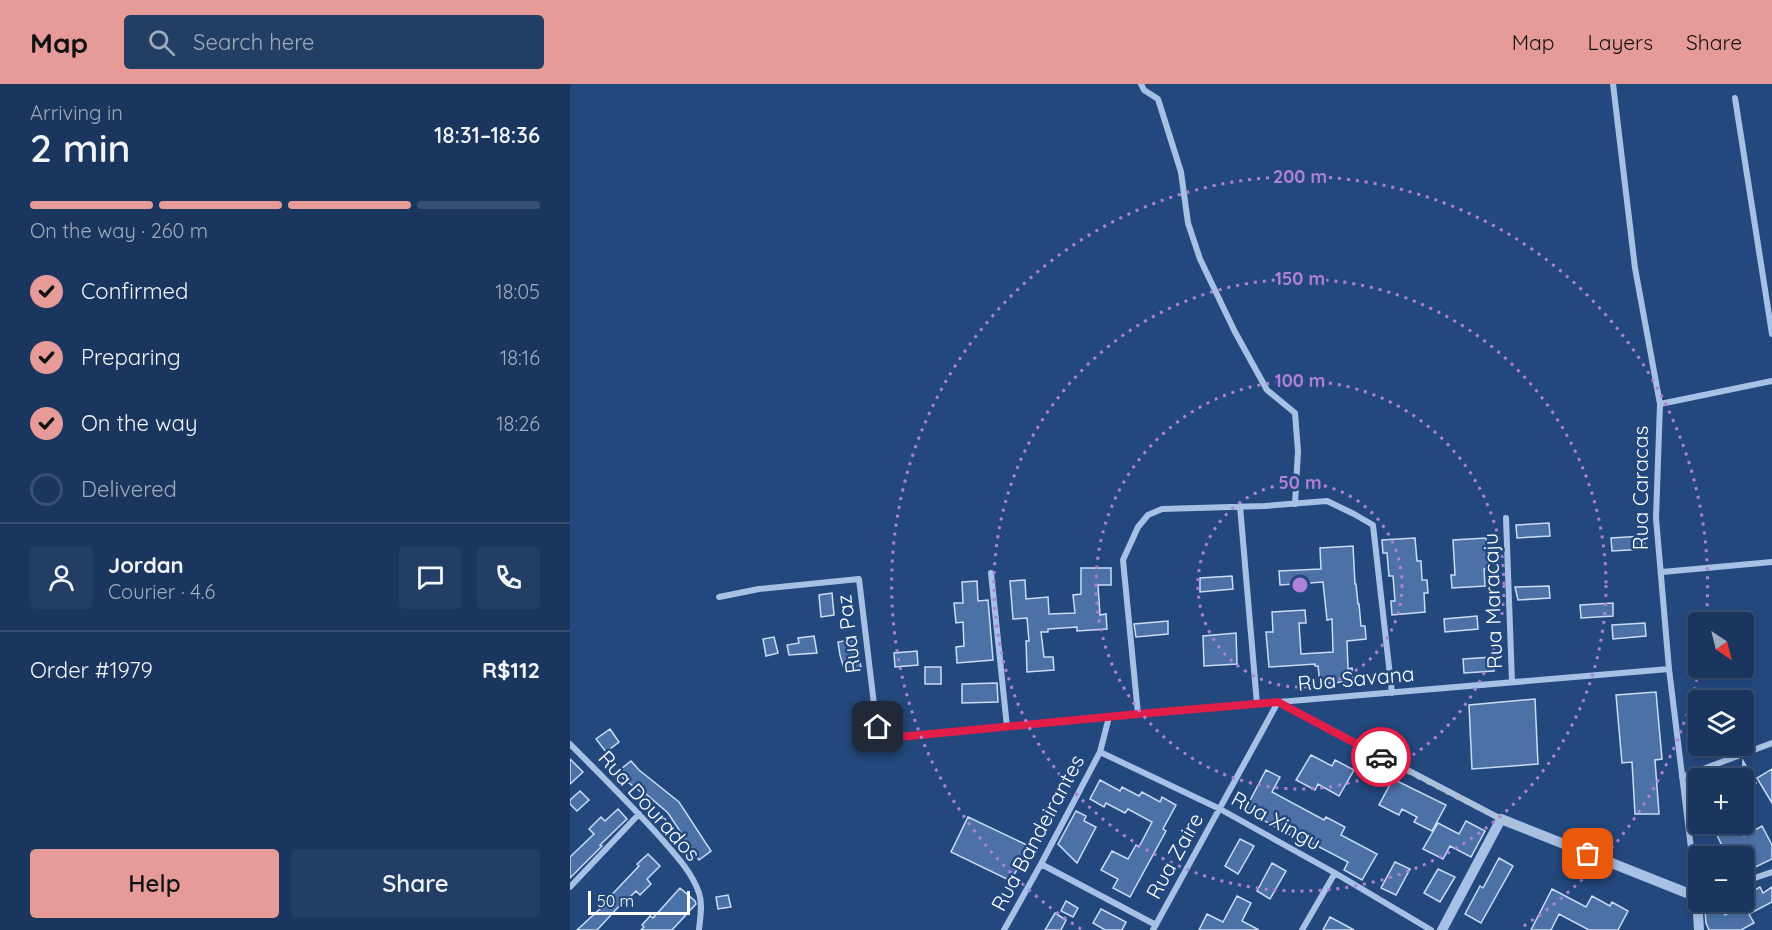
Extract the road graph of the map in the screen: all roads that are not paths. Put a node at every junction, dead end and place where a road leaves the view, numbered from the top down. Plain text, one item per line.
1 (1141, 84) edge
2 (1613, 84) edge
3 (1735, 98) dead end
4 (1772, 334) edge
5 (1772, 381) edge
6 (1660, 405) junction
7 (1295, 504) junction
8 (1240, 506) junction
9 (1506, 518) dead end
10 (1772, 562) edge
11 (1662, 572) junction
12 (991, 573) dead end
13 (719, 597) dead end
14 (1669, 669) junction
15 (1512, 682) junction
16 (1392, 693) junction
17 (1278, 702) junction
18 (1257, 704) junction
19 (1138, 714) junction
20 (1109, 717) junction
21 (876, 721) joint
22 (1007, 726) junction
23 (1772, 743) edge
24 (570, 744) edge
25 (1100, 752) junction
26 (1682, 777) junction
27 (1220, 809) junction
28 (639, 814) junction
29 (1501, 819) junction
30 (1691, 846) edge
31 (1041, 864) junction
32 (1772, 872) edge
33 (1335, 873) junction
34 (1754, 878) edge
35 (570, 887) edge
36 (1688, 893) edge
37 (1698, 912) edge
38 (1154, 927) edge
39 (699, 930) edge
40 (1004, 930) edge
41 (1302, 930) edge
42 (1431, 930) edge
43 (1442, 930) edge
44 (1699, 930) edge

1 - 7 street
2 - 6 street, Rua Caracas
3 - 4 street
5 - 6 street
6 - 11 street, Rua Caracas
7 - 8 street
7 - 16 street
8 - 18 street
8 - 19 street
9 - 15 street, Rua Maracaju
10 - 11 street
11 - 14 street, Rua Caracas
12 - 22 street
13 - 21 street, Rua Paz
14 - 15 street, Rua Savana
14 - 26 street, Rua Caracas
15 - 16 street, Rua Savana
16 - 17 street, Rua Savana
17 - 18 street, Rua Savana
17 - 27 street, Rua Zaire
17 - 29 street
18 - 19 street, Rua Savana
19 - 20 street, Rua Savana
20 - 22 street, Rua Savana
20 - 25 street, Rua Bandeirantes
21 - 22 street, Rua Savana
23 - 26 street
24 - 28 street, Rua Dourados
25 - 27 street, Rua Xingu
25 - 31 street, Rua Bandeirantes
26 - 30 street, Rua Caracas
27 - 33 street, Rua Xingu
27 - 38 street, Rua Zaire
28 - 35 street
28 - 39 street, Rua Dourados
29 - 36 street
29 - 43 street
31 - 38 street
31 - 40 street, Rua Bandeirantes
32 - 34 street
33 - 41 street
33 - 42 street, Rua Xingu
37 - 44 street, Rua Caracas

